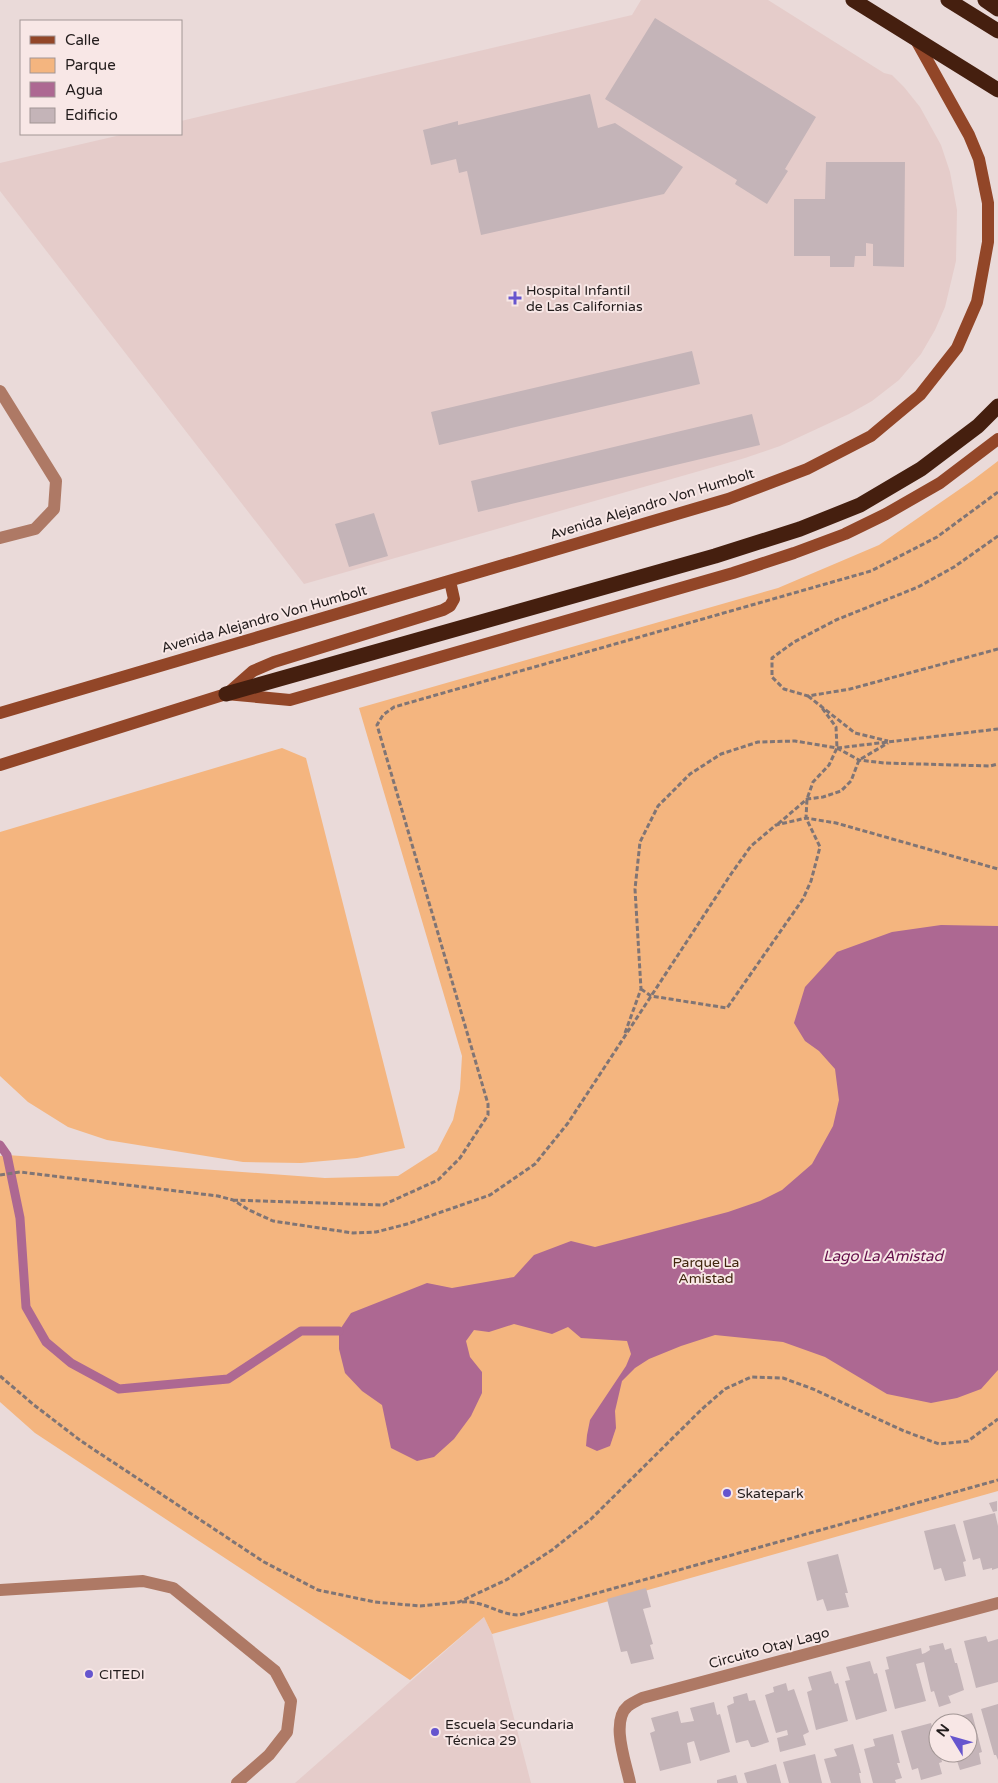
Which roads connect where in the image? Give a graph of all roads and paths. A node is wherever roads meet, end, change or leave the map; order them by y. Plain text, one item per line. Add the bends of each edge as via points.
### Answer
1 (853, 0) edge
2 (948, 0) edge
3 (985, 0) edge
4 (991, 0) edge
5 (998, 2) edge
6 (998, 9) edge
7 (998, 31) edge
8 (916, 40) junction
9 (998, 90) edge
10 (0, 391) edge
11 (998, 406) edge
12 (998, 439) edge
13 (998, 492) edge
14 (998, 536) edge
15 (0, 538) edge
16 (450, 580) junction
17 (998, 649) edge
18 (226, 694) junction
19 (808, 696) junction
20 (820, 705) junction
21 (0, 713) edge
22 (998, 729) edge
23 (891, 742) junction
24 (836, 748) junction
25 (859, 760) junction
26 (998, 764) edge
27 (0, 765) edge
28 (807, 798) junction
29 (806, 818) junction
30 (776, 825) junction
31 (998, 869) edge
32 (641, 989) junction
33 (651, 996) junction
34 (622, 1041) junction
35 (0, 1175) edge
36 (233, 1200) junction
37 (0, 1376) edge
38 (998, 1419) edge
39 (998, 1480) edge
40 (0, 1590) edge
41 (459, 1602) junction
42 (998, 1603) edge
43 (237, 1783) edge
44 (630, 1783) edge

1 - 8 highway
2 - 7 highway
3 - 6 highway
4 - 5 highway
8 - 9 highway
8 - 16 main road, Avenida Alejandro Von Humbolt via 965,127 979,159 988,204 988,242 977,302 957,348 920,395 871,436 807,469 728,500
10 - 15 street via 56,481 54,509 34,528
11 - 18 highway via 978,426 921,469 860,505 800,529
12 - 18 main road via 940,483 886,514 794,554 290,700
13 - 36 path via 937,537 871,571 394,706 382,715 377,725 488,1104 488,1116 460,1158 438,1180 383,1205
14 - 19 path via 918,587 836,620 794,642 772,658 772,677 784,689
16 - 18 main road via 454,599 443,610 274,662 254,671
16 - 21 main road, Avenida Alejandro Von Humbolt
17 - 19 path via 850,689
18 - 27 main road
19 - 20 path
20 - 23 path via 855,733
20 - 24 path via 836,726
22 - 23 path
23 - 24 path
23 - 25 path
24 - 25 path
24 - 28 path via 829,765 813,782
24 - 32 path via 795,741 758,742 721,754 690,774 658,806 640,842 635,890
25 - 26 path via 894,764
25 - 28 path via 851,781 841,792
28 - 29 path
28 - 30 path
29 - 30 path
29 - 31 path via 836,823
29 - 33 path via 820,847 811,882 803,899 727,1008
30 - 33 path via 751,846
32 - 33 path
32 - 34 path
33 - 34 path
34 - 36 path via 568,1123 535,1164 490,1195 407,1224 376,1232 353,1233 273,1221
35 - 36 path via 20,1172
37 - 41 path via 34,1406 98,1452 264,1562 318,1590 375,1602 420,1606
38 - 41 path via 968,1441 939,1444 783,1378 751,1377 725,1389 591,1519 552,1550 506,1580
39 - 41 path via 519,1615 502,1613 479,1603
40 - 43 street via 143,1581 174,1588 275,1671 292,1701 288,1732 269,1755
42 - 44 street, Circuito Otay Lago via 642,1698 627,1706 618,1729

